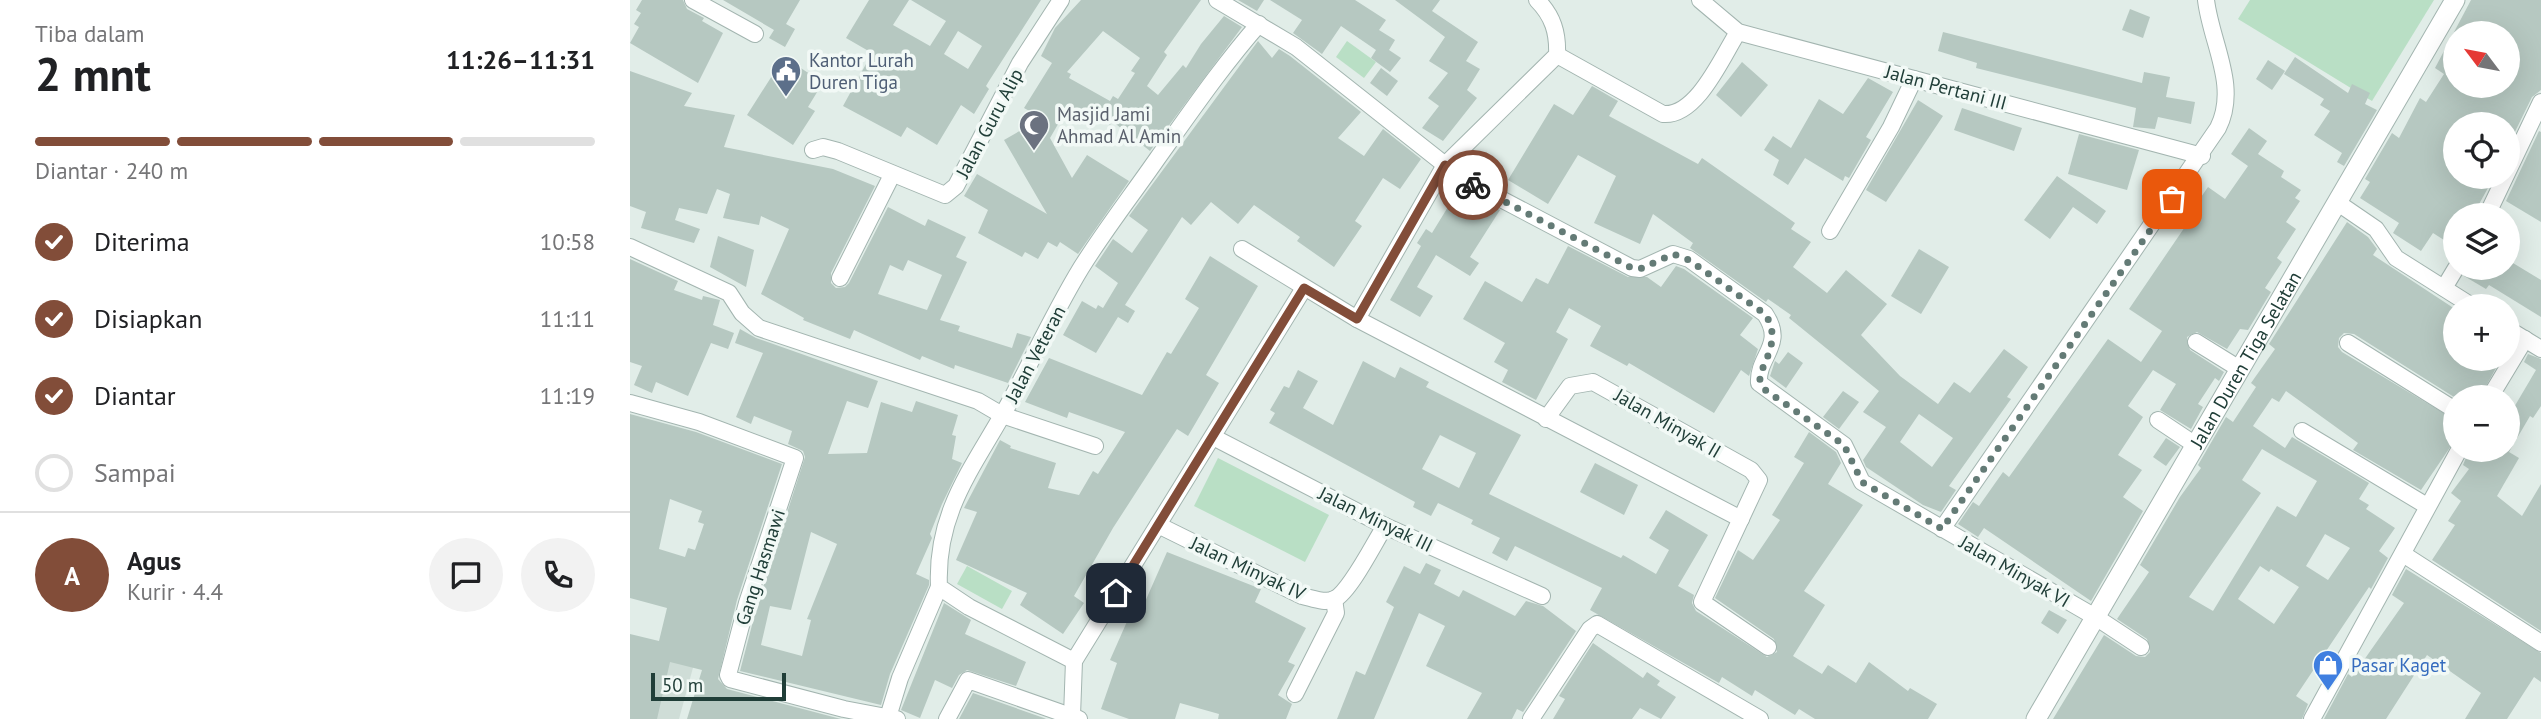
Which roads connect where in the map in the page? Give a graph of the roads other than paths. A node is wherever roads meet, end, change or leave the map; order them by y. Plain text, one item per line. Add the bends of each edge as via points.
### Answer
1 (693, 0) edge
2 (1060, 0) edge
3 (1217, 0) edge
4 (1537, 0) edge
5 (1700, 0) edge
6 (2206, 0) edge
7 (2455, 0) edge
8 (1259, 24) junction
9 (1738, 32) junction
10 (755, 34) dead end
11 (1557, 55) junction
12 (1914, 79) junction
13 (2541, 102) edge
14 (813, 150) dead end
15 (2202, 156) junction
16 (1445, 165) junction
17 (892, 174) junction
18 (2338, 203) junction
19 (2493, 203) edge
20 (1830, 231) dead end
21 (630, 247) edge
22 (1242, 249) dead end
23 (840, 278) dead end
24 (2449, 280) edge
25 (1304, 288) junction
26 (2444, 288) junction
27 (2453, 294) edge
28 (1357, 319) junction
29 (2520, 336) edge
30 (2525, 339) junction
31 (2196, 342) dead end
32 (2348, 343) dead end
33 (2541, 349) edge
34 (2238, 368) junction
35 (2497, 385) edge
36 (2443, 402) edge
37 (630, 403) edge
38 (1002, 415) junction
39 (1546, 419) junction
40 (2158, 420) dead end
41 (2302, 431) dead end
42 (1213, 437) junction
43 (2194, 444) junction
44 (1095, 446) dead end
45 (2452, 462) edge
46 (2427, 506) junction
47 (1741, 519) junction
48 (1158, 526) junction
49 (1385, 526) junction
50 (1942, 529) junction
51 (2403, 554) junction
52 (939, 587) junction
53 (1542, 596) dead end
54 (1334, 600) junction
55 (2097, 618) junction
56 (2541, 643) edge
57 (1768, 647) dead end
58 (2141, 647) dead end
59 (1074, 661) junction
60 (1295, 694) dead end
61 (1054, 716) edge
62 (893, 718) edge
63 (1076, 718) edge
64 (947, 719) edge
65 (1531, 719) edge
66 (1760, 719) edge
67 (2036, 719) edge
68 (2312, 719) edge

1 - 10 street
2 - 17 street, Jalan Guru Alip via 1020,63 956,186 945,195
3 - 8 street
4 - 11 street via 1553,21
5 - 9 street, Jalan Pertani III
6 - 15 street via 2227,102
7 - 18 street, Jalan Duren Tiga Selatan
8 - 16 street via 1296,47
8 - 38 street, Jalan Veteran via 1202,96 1082,266
9 - 11 street via 1696,98 1674,115 1663,114
9 - 12 street, Jalan Pertani III
11 - 16 street
12 - 15 street, Jalan Pertani III
12 - 20 street
13 - 19 street
14 - 17 street, Jalan Guru Alip via 838,150
15 - 50 street
16 - 28 street
16 - 50 street, Jalan Minyak VI via 1508,205 1632,268 1640,269 1673,254 1689,260 1765,314 1774,336 1759,377 1764,389 1844,445 1862,482
17 - 23 street
18 - 26 street via 2376,229 2396,258
18 - 34 street, Jalan Duren Tiga Selatan
21 - 38 street, Jalan Veteran via 729,293 759,328 978,401
22 - 25 street
24 - 26 street
25 - 28 street
25 - 42 street
26 - 27 street
28 - 39 street
29 - 30 street
30 - 33 street
30 - 35 street
31 - 34 street
32 - 36 street
34 - 43 street, Jalan Duren Tiga Selatan
37 - 62 street, Gang Hasmawi via 699,422 795,458 747,603 730,679
38 - 44 street
38 - 52 street via 970,465 953,503 940,546
39 - 47 street
39 - 47 street, Jalan Minyak II via 1570,386 1584,381 1606,387 1751,470 1759,480
40 - 43 street
41 - 46 street
42 - 48 street
42 - 49 street, Jalan Minyak III
43 - 55 street, Jalan Duren Tiga Selatan
45 - 46 street
46 - 51 street
47 - 57 street, Jalan Minyak II via 1702,601
48 - 54 street, Jalan Minyak IV via 1302,596
48 - 59 street
49 - 53 street, Jalan Minyak III
49 - 54 street, Jalan Minyak IV
50 - 55 street, Jalan Minyak VI
51 - 56 street
51 - 68 street
52 - 59 street
52 - 62 street via 900,678
54 - 60 street via 1336,613
55 - 58 street, Jalan Minyak VI
55 - 67 street, Jalan Duren Tiga Selatan
59 - 63 street
61 - 63 street
61 - 64 street via 968,680
65 - 66 street via 1597,624

